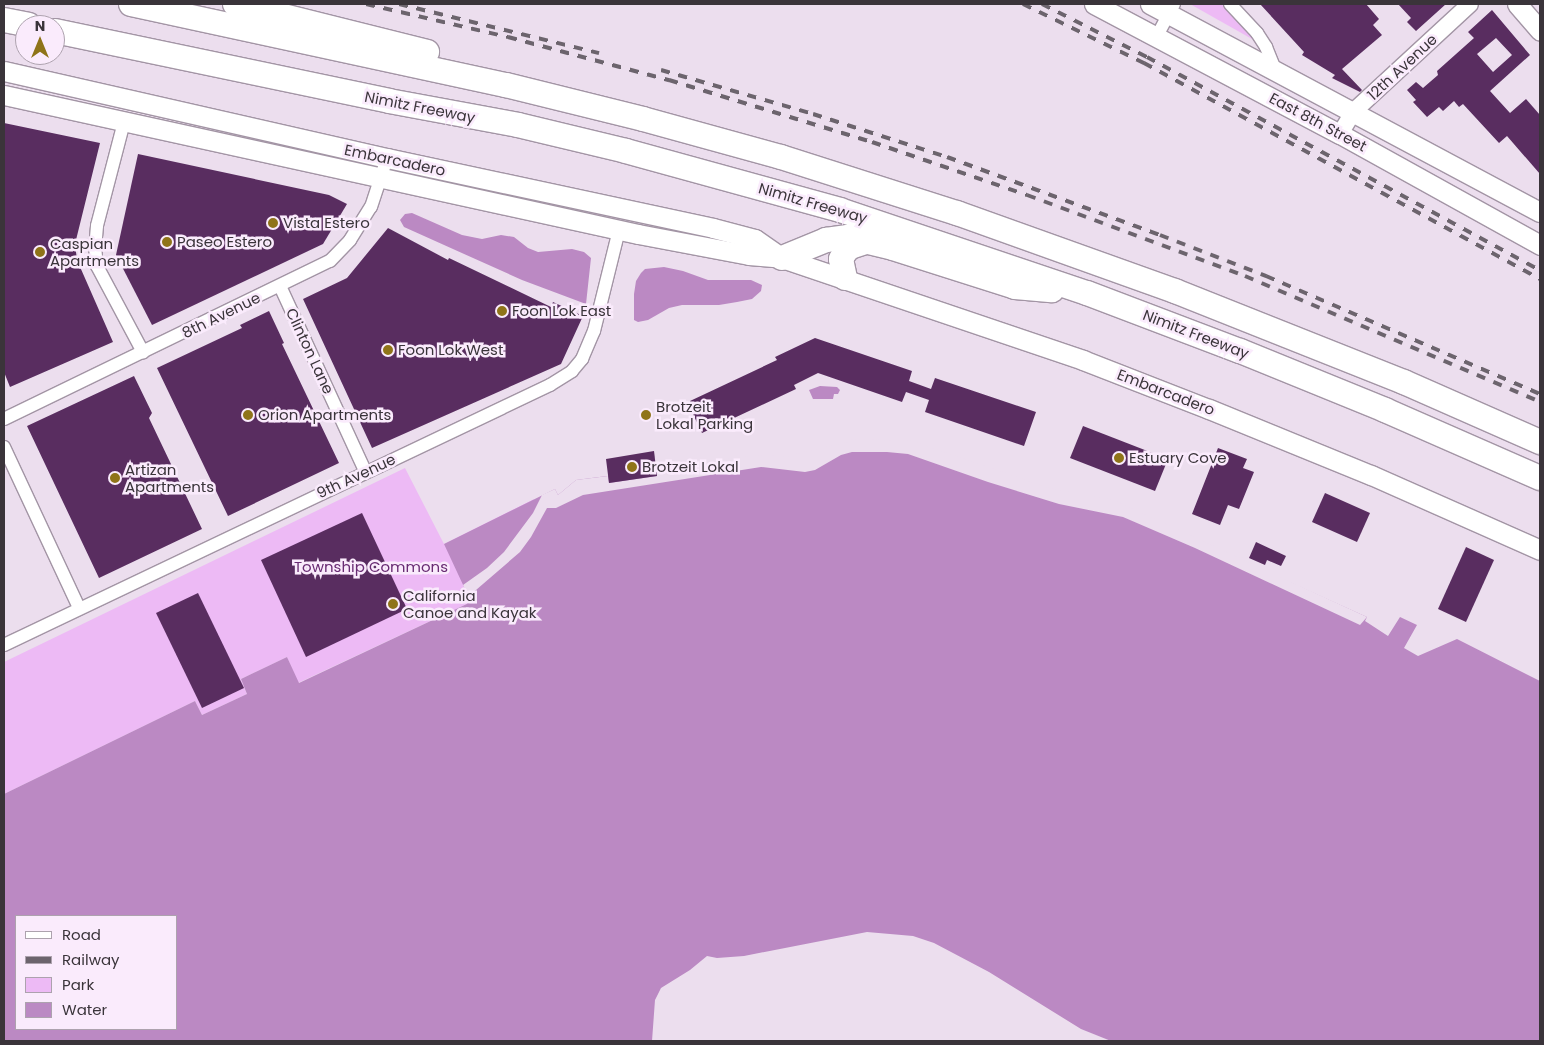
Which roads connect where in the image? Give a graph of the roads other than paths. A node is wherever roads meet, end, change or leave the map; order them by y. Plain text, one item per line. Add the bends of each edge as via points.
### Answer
1 (131, 4) edge
2 (235, 4) edge
3 (1094, 4) edge
4 (1150, 4) edge
5 (1230, 4) edge
6 (1470, 4) edge
7 (1517, 4) edge
8 (1172, 8) edge
9 (1540, 30) edge
10 (65, 33) edge
11 (1157, 36) junction
12 (1275, 69) junction
13 (4, 71) edge
14 (4, 95) edge
15 (1353, 112) junction
16 (643, 119) junction
17 (124, 122) junction
18 (1340, 134) junction
19 (387, 158) junction
20 (382, 178) junction
21 (1540, 212) edge
22 (619, 230) junction
23 (869, 241) junction
24 (1540, 245) edge
25 (782, 258) junction
26 (844, 278) junction
27 (280, 286) junction
28 (1087, 293) junction
29 (143, 352) junction
30 (4, 419) edge
31 (1540, 442) edge
32 (4, 447) edge
33 (365, 471) junction
34 (1540, 478) edge
35 (1540, 550) edge
36 (79, 608) junction
37 (4, 645) edge

1 - 16 highway via 469,76
2 - 16 highway via 512,74
3 - 11 main road, East 8th Street
4 - 8 main road, East 8th Street
5 - 12 street via 1257,33
6 - 15 street, 12th Avenue
7 - 9 main road
8 - 11 street
8 - 12 main road, East 8th Street
10 - 28 highway, Nimitz Freeway via 518,125 636,154 840,210
11 - 18 main road, East 8th Street
12 - 15 main road, East 8th Street
13 - 19 main road, Embarcadero
14 - 17 main road, Embarcadero
15 - 18 street, 12th Avenue
15 - 21 main road, East 8th Street
16 - 31 highway via 781,156 1067,251 1289,335
17 - 20 main road, Embarcadero
17 - 29 street via 97,226 95,247 97,266
18 - 24 main road, East 8th Street
19 - 20 street, 8th Avenue
19 - 25 main road, Embarcadero via 713,228 755,239
20 - 22 main road, Embarcadero
20 - 27 street, 8th Avenue via 371,207 350,240 330,261
22 - 25 main road, Embarcadero via 748,255
22 - 33 street, 9th Avenue via 594,331 582,359 572,371 550,385
23 - 25 highway via 848,238 826,240
23 - 26 highway via 850,246 845,252 841,259
23 - 28 highway via 1015,287
25 - 26 main road, Embarcadero
26 - 35 main road, Embarcadero via 1083,360 1218,412
27 - 29 street, 8th Avenue
27 - 33 street, Clinton Lane
28 - 34 highway, Nimitz Freeway via 1386,410
29 - 30 street, 8th Avenue
32 - 36 street
33 - 36 street, 9th Avenue
36 - 37 street, 9th Avenue

